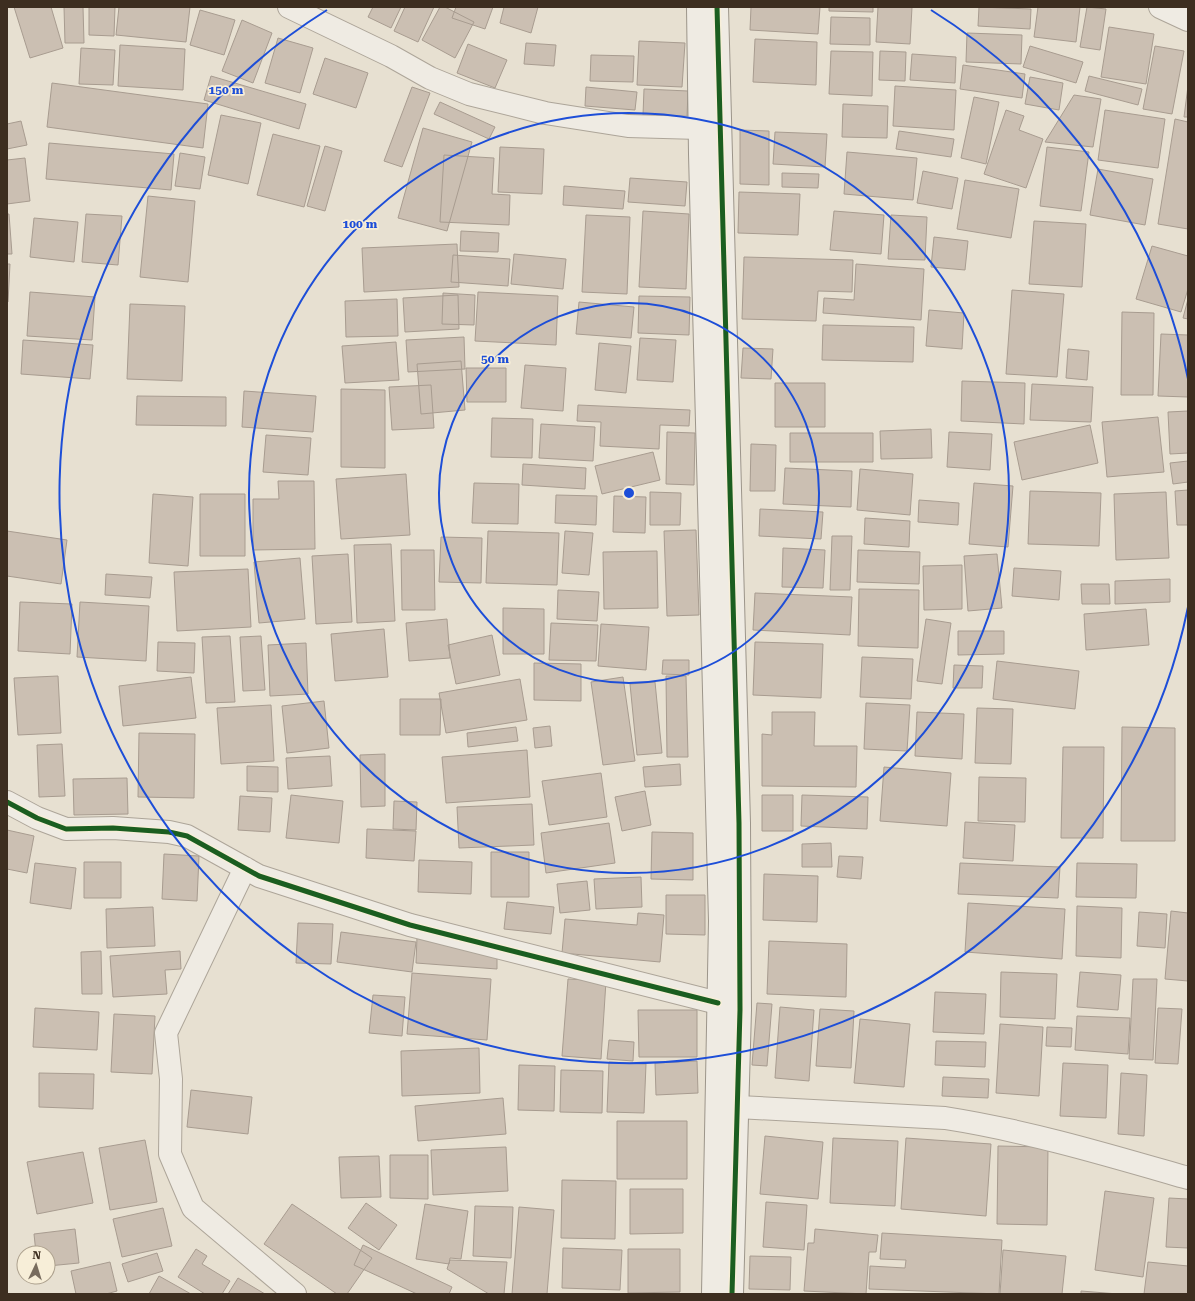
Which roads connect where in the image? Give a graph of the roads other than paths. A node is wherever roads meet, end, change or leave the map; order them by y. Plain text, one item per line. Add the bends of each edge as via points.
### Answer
1 (289, 7) edge
2 (698, 7) edge
3 (717, 7) edge
4 (1160, 7) edge
5 (1188, 20) edge
6 (699, 128) junction
7 (7, 802) edge
8 (245, 868) junction
9 (718, 1003) junction
10 (716, 1106) junction
11 (737, 1107) junction
12 (1188, 1178) edge
13 (295, 1294) edge
14 (712, 1294) edge
15 (732, 1294) edge

1 - 6 street via 391,56 430,78 468,94 546,112 628,126
2 - 6 street
3 - 11 street via 739,822 740,1010
4 - 5 street
6 - 9 street via 720,921
7 - 8 street via 37,818 66,829 112,828 170,832 187,836
8 - 9 street via 259,876 410,925
8 - 13 street via 166,1033 171,1079 170,1154 193,1208
9 - 10 street
10 - 11 street
10 - 14 street
11 - 12 street via 945,1118 979,1123 1073,1145
11 - 15 street

